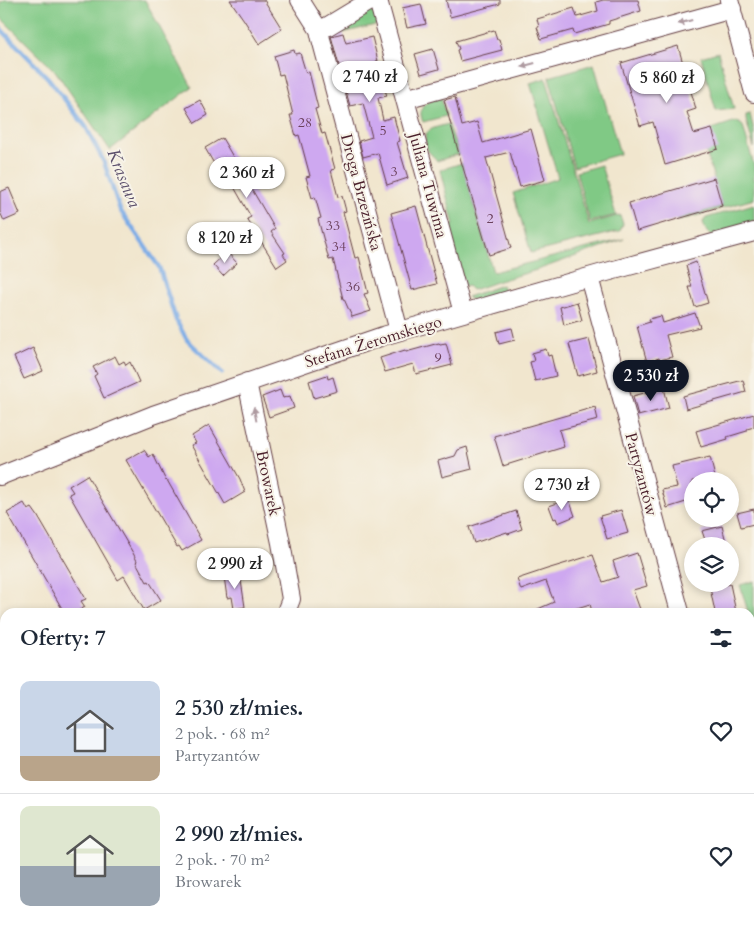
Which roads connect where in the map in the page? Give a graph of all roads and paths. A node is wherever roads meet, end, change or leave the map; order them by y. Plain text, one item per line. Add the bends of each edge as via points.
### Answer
1 (300, 0) edge
2 (371, 0) edge
3 (378, 0) edge
4 (730, 5) edge
5 (318, 30) junction
6 (754, 93) edge
7 (405, 99) junction
8 (754, 232) edge
9 (589, 277) junction
10 (463, 313) junction
11 (399, 332) junction
12 (247, 382) junction
13 (0, 476) edge
14 (288, 608) edge
15 (679, 608) edge

1 - 5 street, Droga Brzezińska
2 - 5 street
3 - 7 street, Juliana Tuwima
4 - 6 street
4 -> 7 street
5 - 11 street, Droga Brzezińska
7 - 10 street, Juliana Tuwima
8 - 9 street, Stefana Żeromskiego
9 - 10 street, Stefana Żeromskiego
9 - 15 street, Partyzantów
10 - 11 street, Stefana Żeromskiego
11 - 12 street, Stefana Żeromskiego
12 - 13 street, Stefana Żeromskiego via 152,415
14 -> 12 street, Browarek via 291,599 280,536

